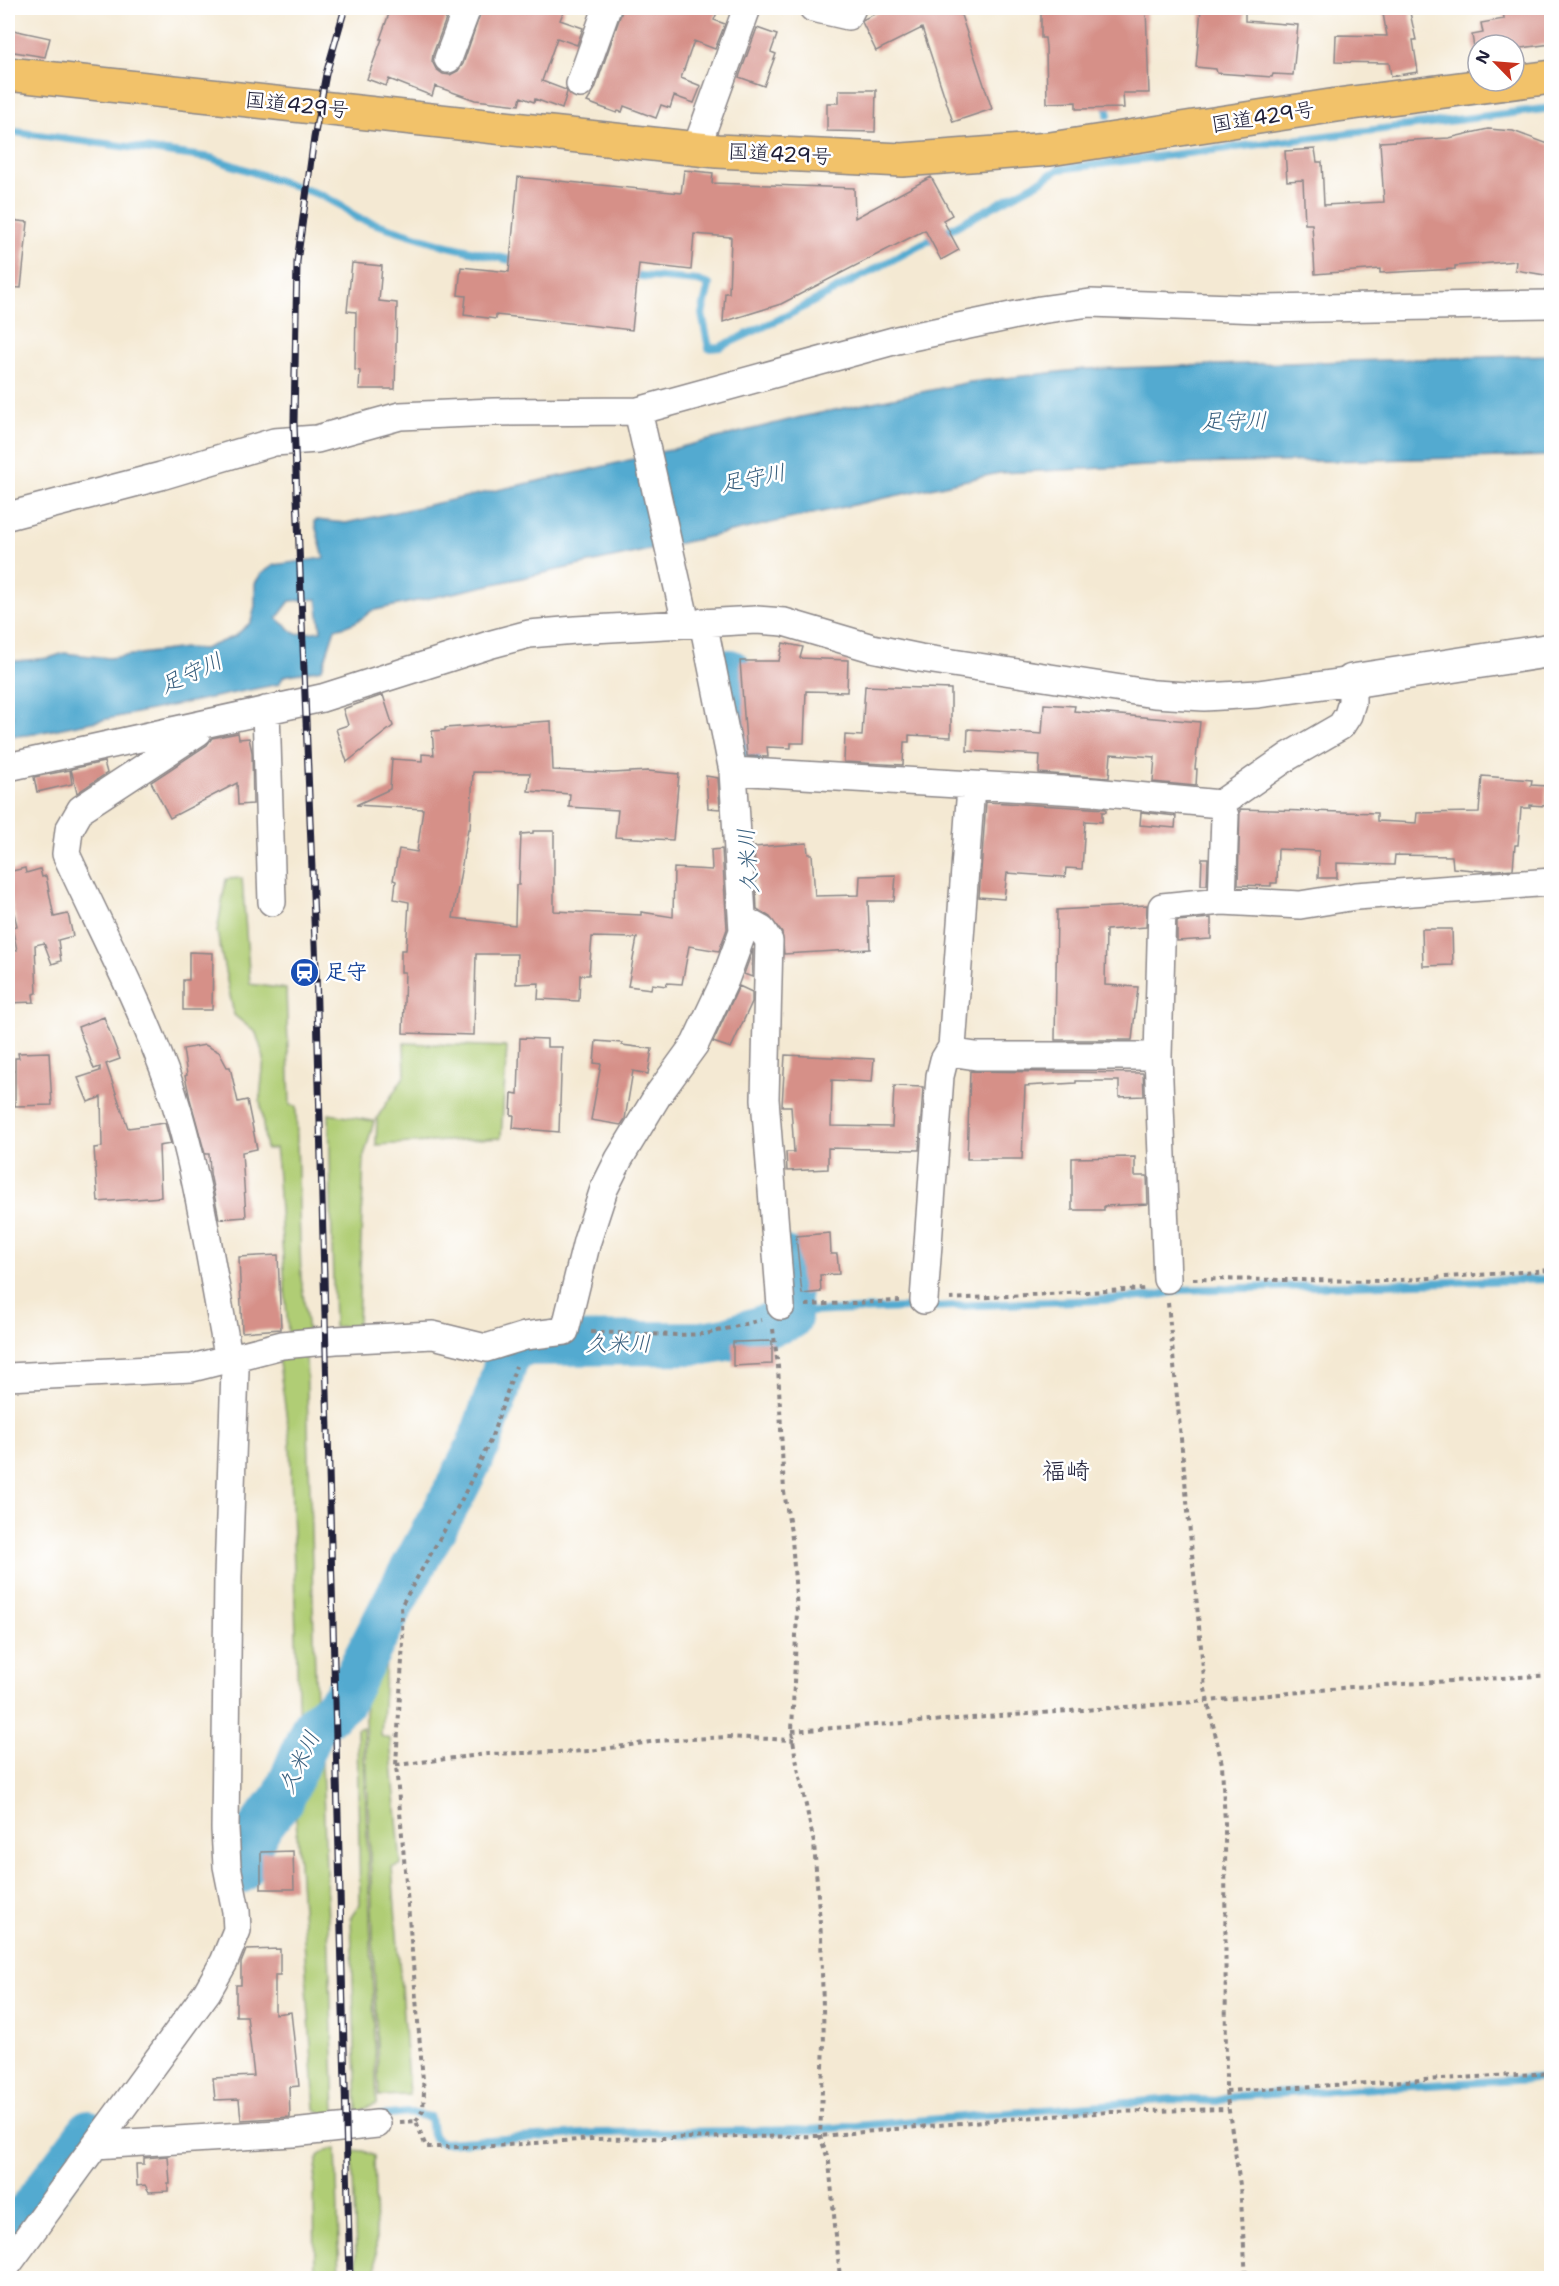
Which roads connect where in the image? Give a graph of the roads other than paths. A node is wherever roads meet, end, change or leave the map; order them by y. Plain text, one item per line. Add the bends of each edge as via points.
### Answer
1 (467, 8) edge
2 (607, 8) edge
3 (747, 8) edge
4 (813, 8) edge
5 (852, 8) edge
6 (448, 59) dead end
7 (8, 74) edge
8 (1551, 77) edge
9 (580, 84) dead end
10 (696, 149) junction
11 (1551, 304) edge
12 (639, 416) junction
13 (8, 516) edge
14 (690, 615) junction
15 (1551, 650) edge
16 (1352, 681) junction
17 (266, 710) junction
18 (211, 723) junction
19 (8, 767) edge
20 (733, 771) junction
21 (971, 787) junction
22 (1220, 804) junction
23 (1551, 882) edge
24 (1222, 901) junction
25 (272, 902) dead end
26 (744, 920) junction
27 (949, 1052) junction
28 (1158, 1056) junction
29 (1168, 1287) road end
30 (924, 1300) road end
31 (783, 1314) road end
32 (232, 1358) junction
33 (8, 1377) edge
34 (377, 2124) road end
35 (95, 2145) junction
36 (8, 2264) edge

1 - 6 street
2 - 9 street
3 - 10 street
4 - 5 street via 848,16
7 - 10 highway, 国道429号
8 - 10 highway, 国道429号 via 1050,149 902,160
11 - 12 street via 1261,309 1090,303 907,338
12 - 13 street via 494,412 400,416 317,439 274,442
12 - 14 street
14 - 16 street via 784,622 920,658 1154,694 1258,694
14 - 17 street via 529,634 322,698
14 - 20 street
15 - 16 street
16 - 22 street via 1352,702 1341,726
17 - 18 street
17 - 25 street
18 - 19 street
18 - 32 street via 81,808 69,830 66,854 137,1005 169,1086 184,1134
20 - 21 street
20 - 26 street
21 - 22 street via 1094,792
21 - 27 street via 954,1030
22 - 24 street via 1225,816
23 - 24 street via 1356,896 1300,905
24 - 28 street via 1162,907
26 - 31 street via 762,930 769,941 765,1099
26 - 32 street via 728,970 695,1044 658,1095 604,1189 586,1242 565,1331 525,1336 486,1348 432,1335 292,1344
27 - 28 street via 976,1056
27 - 30 street via 940,1076
28 - 29 street
32 - 33 street via 192,1368
32 - 35 street via 235,1370 225,1829 237,1930 207,1992
34 - 35 street
35 - 36 street

